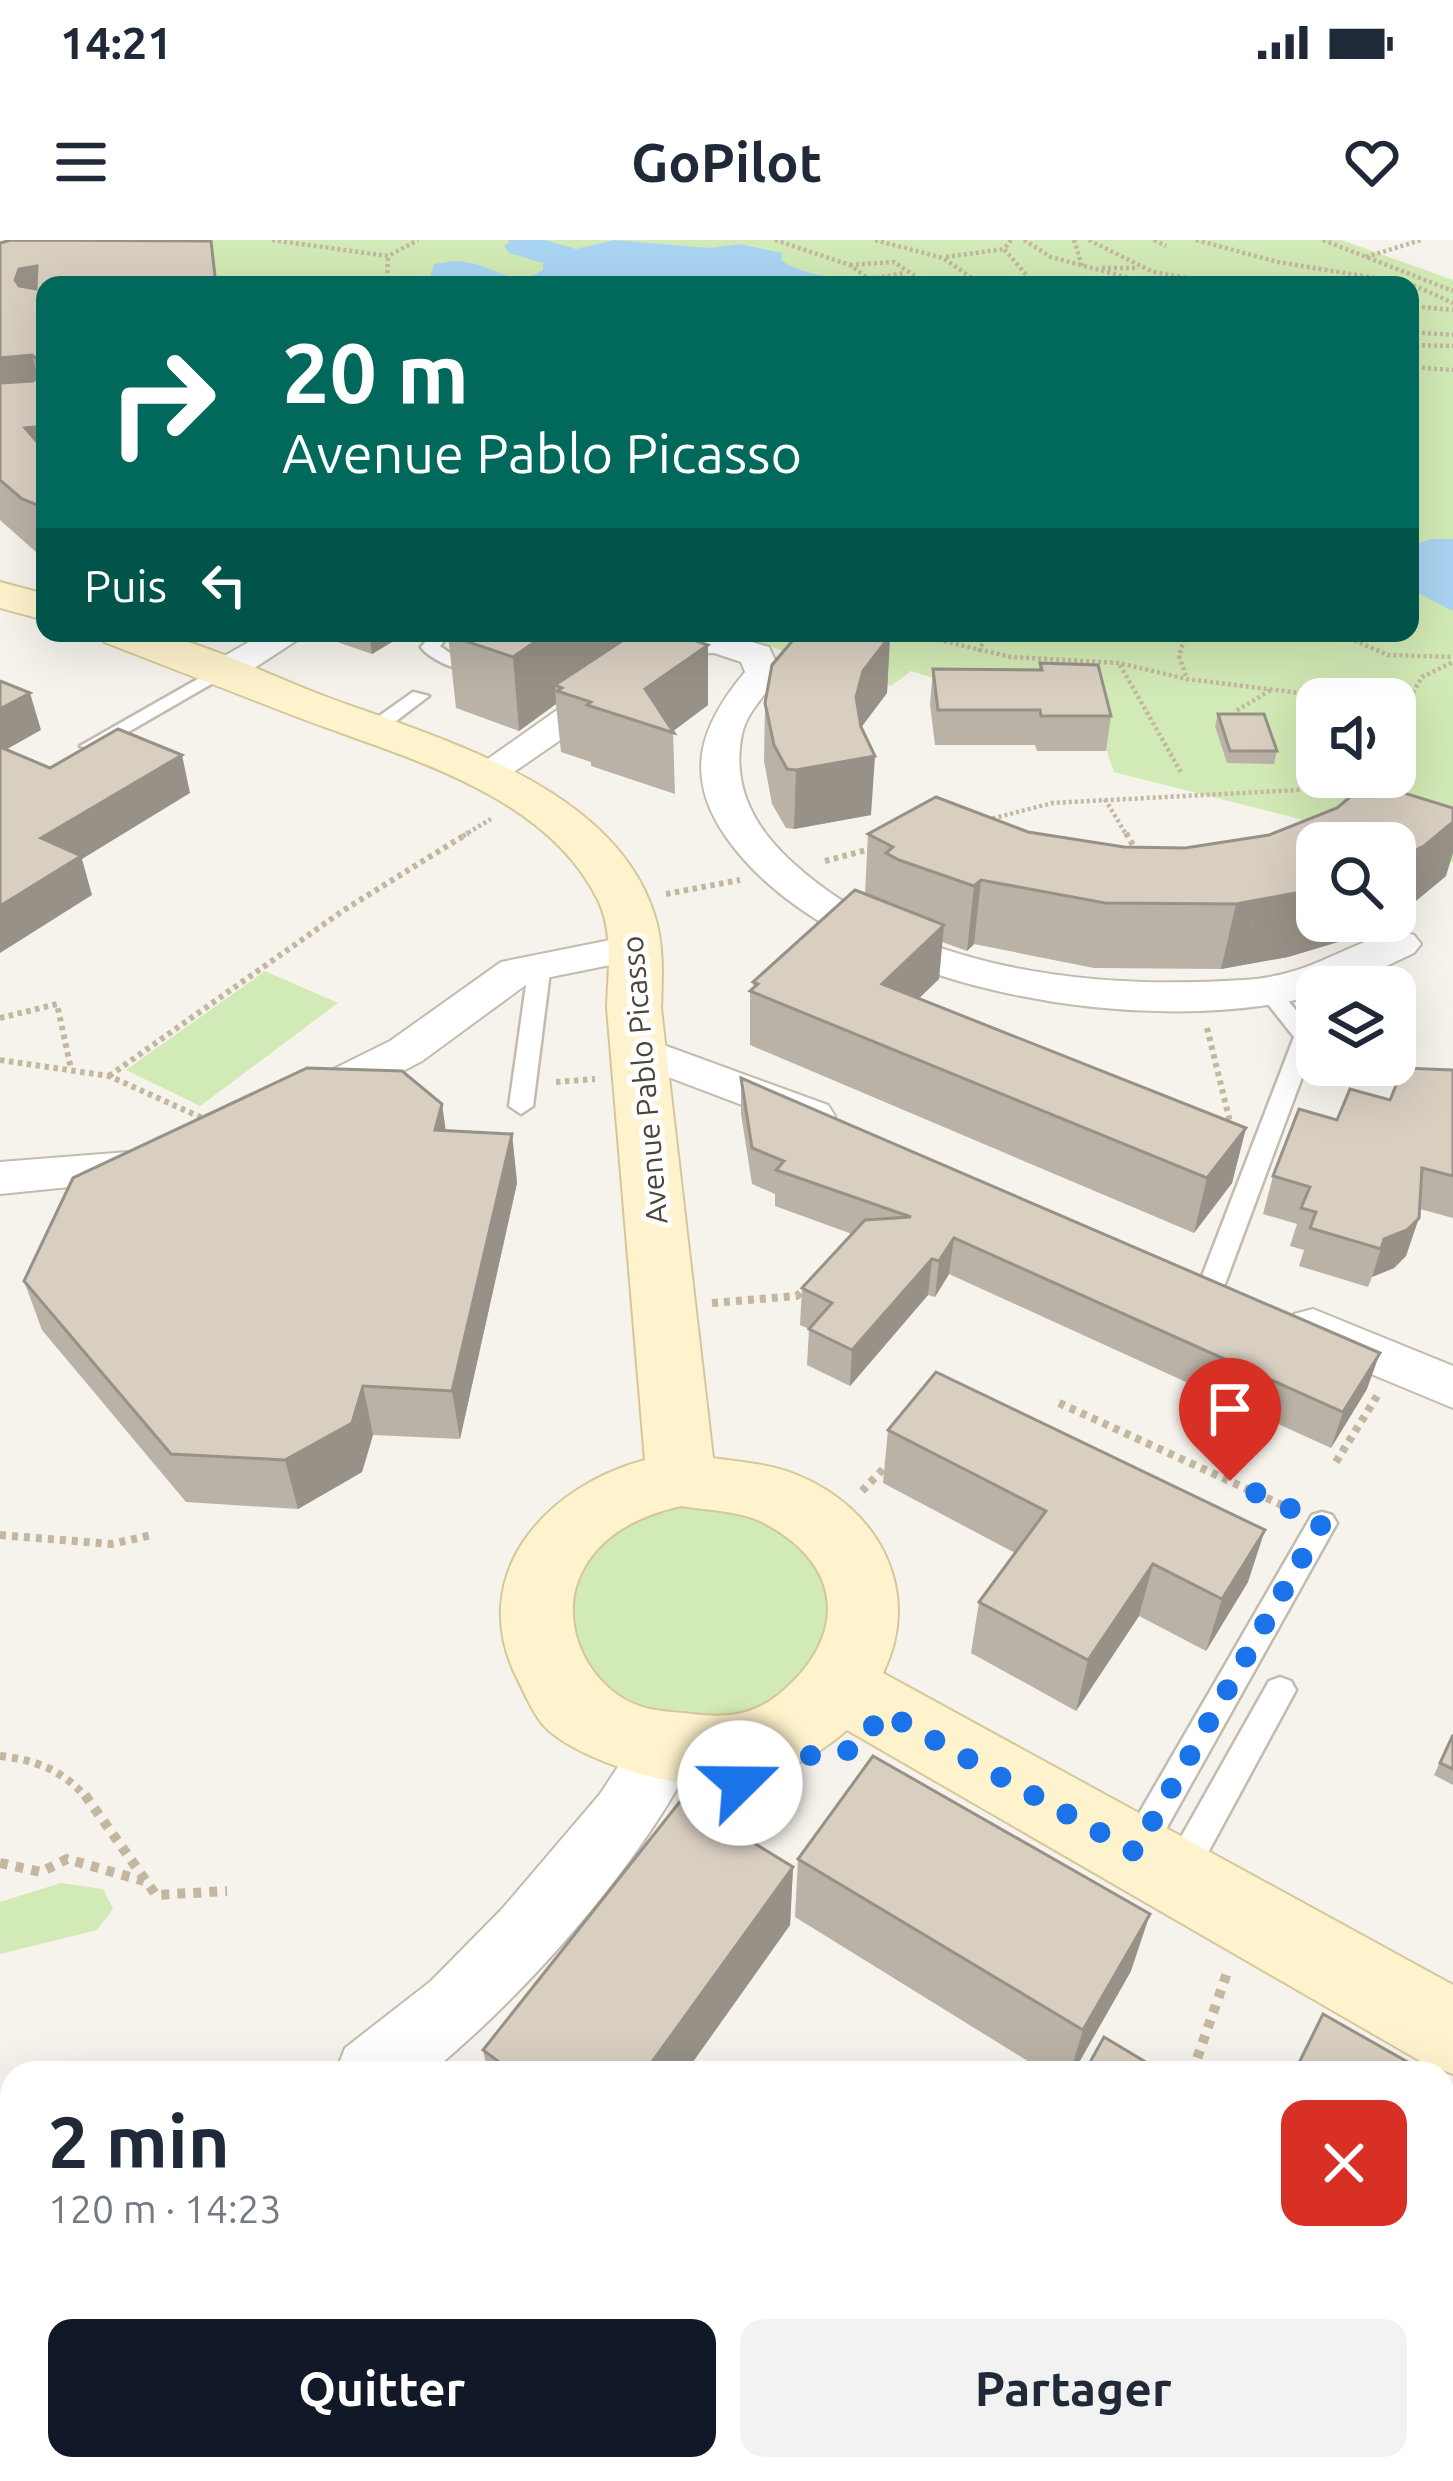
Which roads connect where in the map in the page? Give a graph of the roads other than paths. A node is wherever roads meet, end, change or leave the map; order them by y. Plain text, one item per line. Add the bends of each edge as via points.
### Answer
1 (142, 642) edge
2 (275, 642) edge
3 (434, 642) edge
4 (531, 642) edge
5 (682, 642) edge
6 (713, 642) edge
7 (223, 672) junction
8 (420, 696) dead end
9 (372, 730) junction
10 (67, 759) edge
11 (492, 794) junction
12 (1399, 944) dead end
13 (635, 948) junction
14 (540, 964) junction
15 (1267, 989) junction
16 (639, 1050) junction
17 (521, 1106) dead end
18 (858, 1136) edge
19 (0, 1178) edge
20 (1228, 1291) joint
21 (1453, 1388) edge
22 (681, 1479) junction
23 (1322, 1523) road end
24 (842, 1688) junction
25 (1280, 1690) dead end
26 (666, 1749) junction
27 (1156, 1864) junction
28 (1453, 2032) edge
29 (388, 2061) edge

1 - 7 street, Avenue Pablo Picasso
2 - 7 street
3 - 4 lane via 439,657 460,670 507,661
5 - 11 street
6 - 15 street via 756,655 763,673 723,734 720,795 758,854 835,917 917,954 1032,983 1160,995
7 - 9 street, Avenue Pablo Picasso
7 - 10 lane
8 - 9 lane
9 - 11 street, Avenue Pablo Picasso
11 - 13 street, Avenue Pablo Picasso via 542,809 591,852 625,902
12 - 15 street via 1299,986
13 - 14 street
13 - 16 street, Avenue Pablo Picasso
14 - 17 lane
14 - 19 street via 500,980 406,1051 140,1171
15 - 20 lane via 1306,1036
16 - 18 street
16 - 22 street, Avenue Pablo Picasso
20 - 21 street
22 - 24 street via 765,1490 822,1520 847,1549 868,1618
22 - 26 street via 628,1492 582,1519 550,1557 534,1603 539,1652 565,1696 609,1730
23 - 27 lane
24 - 26 street via 817,1713 747,1746
24 - 27 street
25 - 27 lane
26 - 29 street via 616,1825 501,1964 435,2029
27 - 28 street

